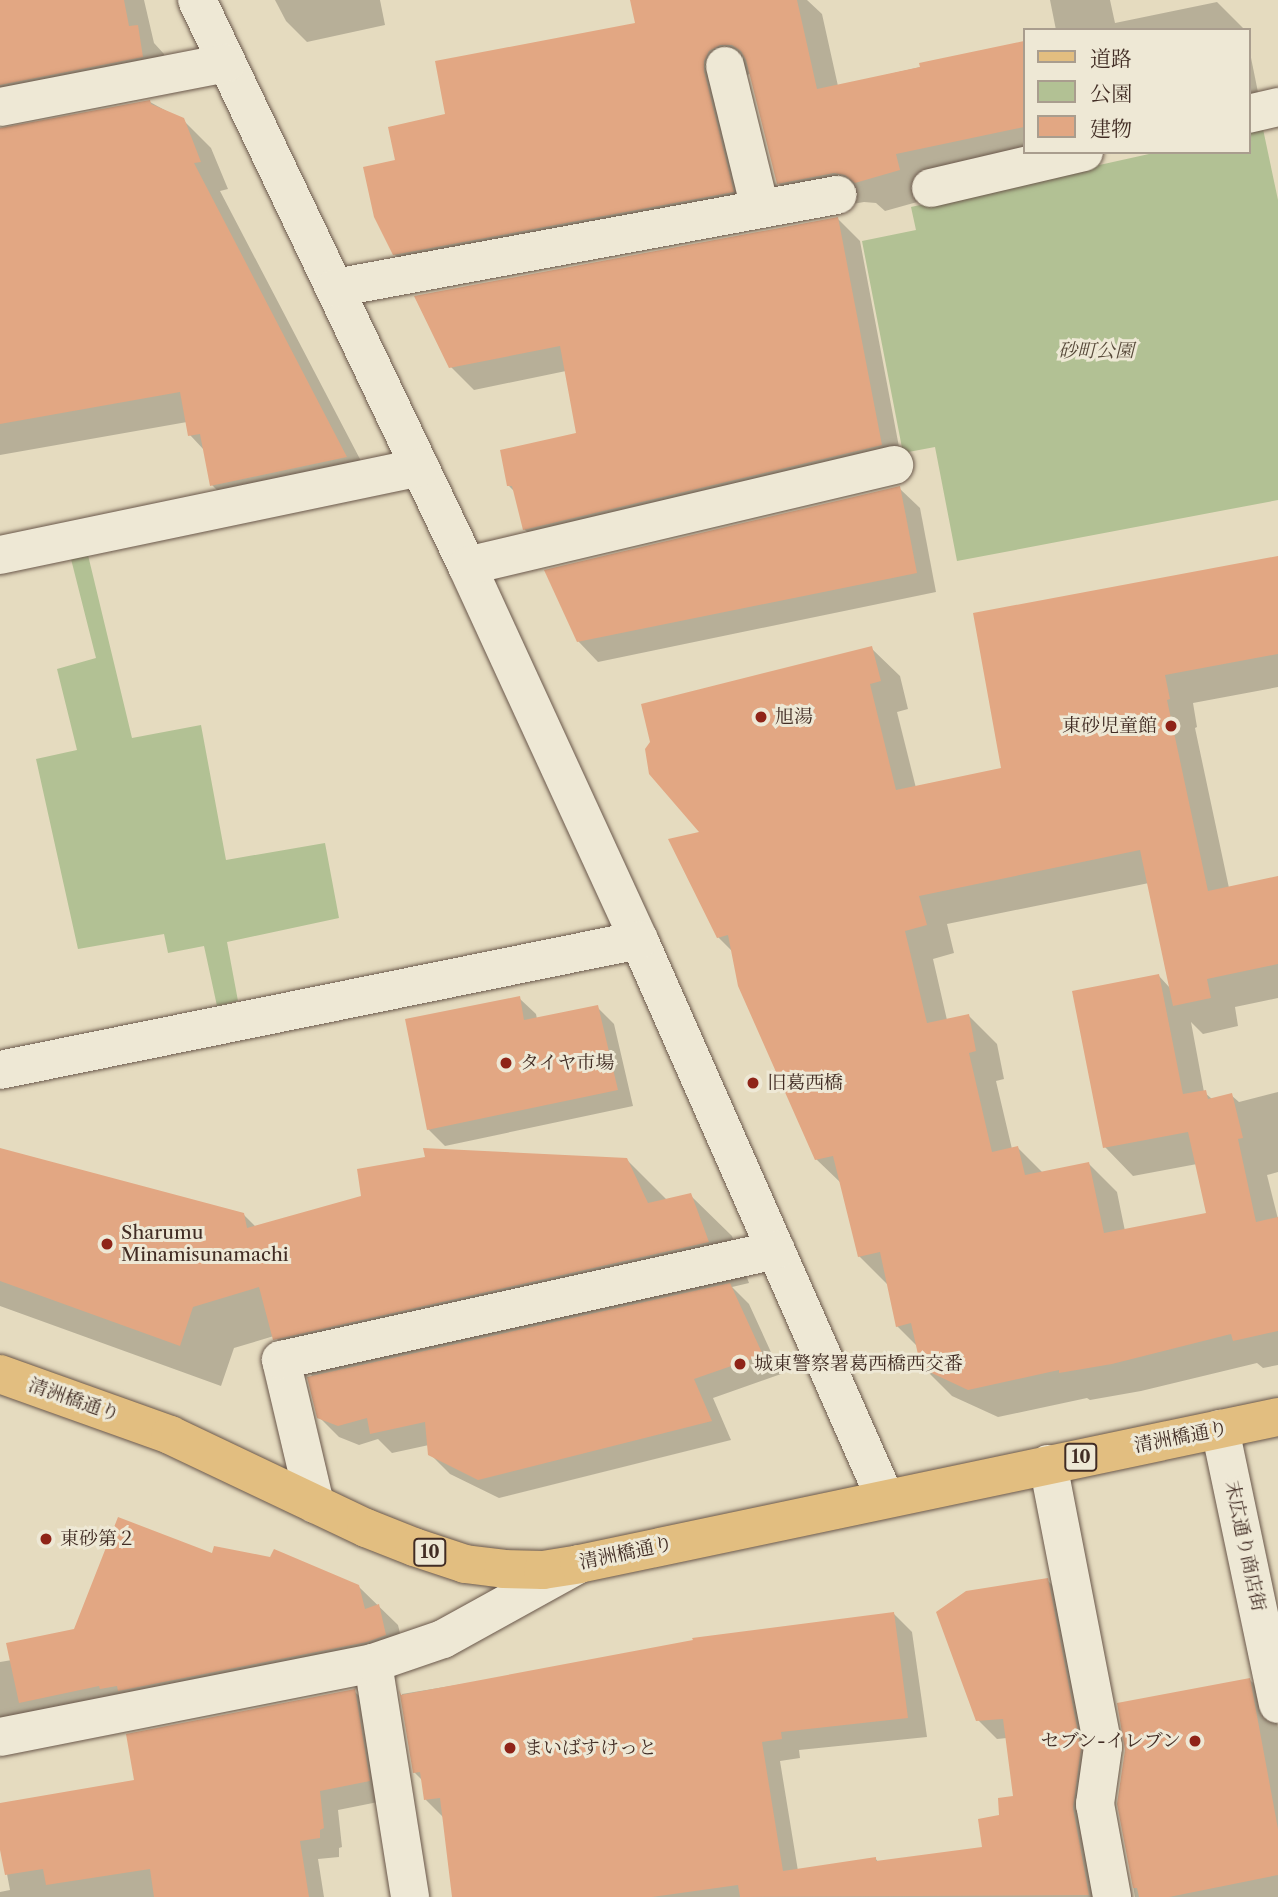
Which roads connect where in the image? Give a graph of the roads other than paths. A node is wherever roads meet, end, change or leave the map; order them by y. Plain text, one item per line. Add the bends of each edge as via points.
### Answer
1 (197, 0) edge
2 (226, 63) junction
3 (725, 66) dead end
4 (0, 107) edge
5 (1278, 107) edge
6 (1250, 114) edge
7 (1076, 154) edge
8 (931, 188) dead end
9 (837, 195) dead end
10 (760, 208) junction
11 (335, 288) junction
12 (894, 465) dead end
13 (420, 467) junction
14 (0, 555) edge
15 (467, 566) junction
16 (639, 940) junction
17 (0, 1070) edge
18 (776, 1250) junction
19 (0, 1374) edge
20 (1278, 1417) edge
21 (1220, 1429) junction
22 (1048, 1464) junction
23 (885, 1498) junction
24 (315, 1504) junction
25 (579, 1564) junction
26 (373, 1663) junction
27 (1278, 1704) edge
28 (0, 1737) edge
29 (410, 1897) edge
30 (1112, 1897) edge

1 - 2 street
2 - 4 street
2 - 11 street
3 - 10 street
5 - 6 street
7 - 8 street
9 - 10 street
10 - 11 street
11 - 13 street
12 - 15 street
13 - 14 street
13 - 15 street
15 - 16 street
16 - 17 street
16 - 18 street
18 - 23 street
18 - 24 street via 281,1360
19 - 24 main road, 清洲橋通り / 10 via 170,1435
20 - 21 main road, 清洲橋通り / 10
21 - 22 main road, 清洲橋通り / 10
21 - 27 street, 末広通り商店街
22 - 23 main road, 清洲橋通り / 10
22 - 30 street via 1103,1747 1095,1804
23 - 25 main road, 清洲橋通り / 10
24 - 25 main road, 清洲橋通り / 10 via 465,1564 542,1570
25 - 26 street via 443,1639
26 - 28 street
26 - 29 street

